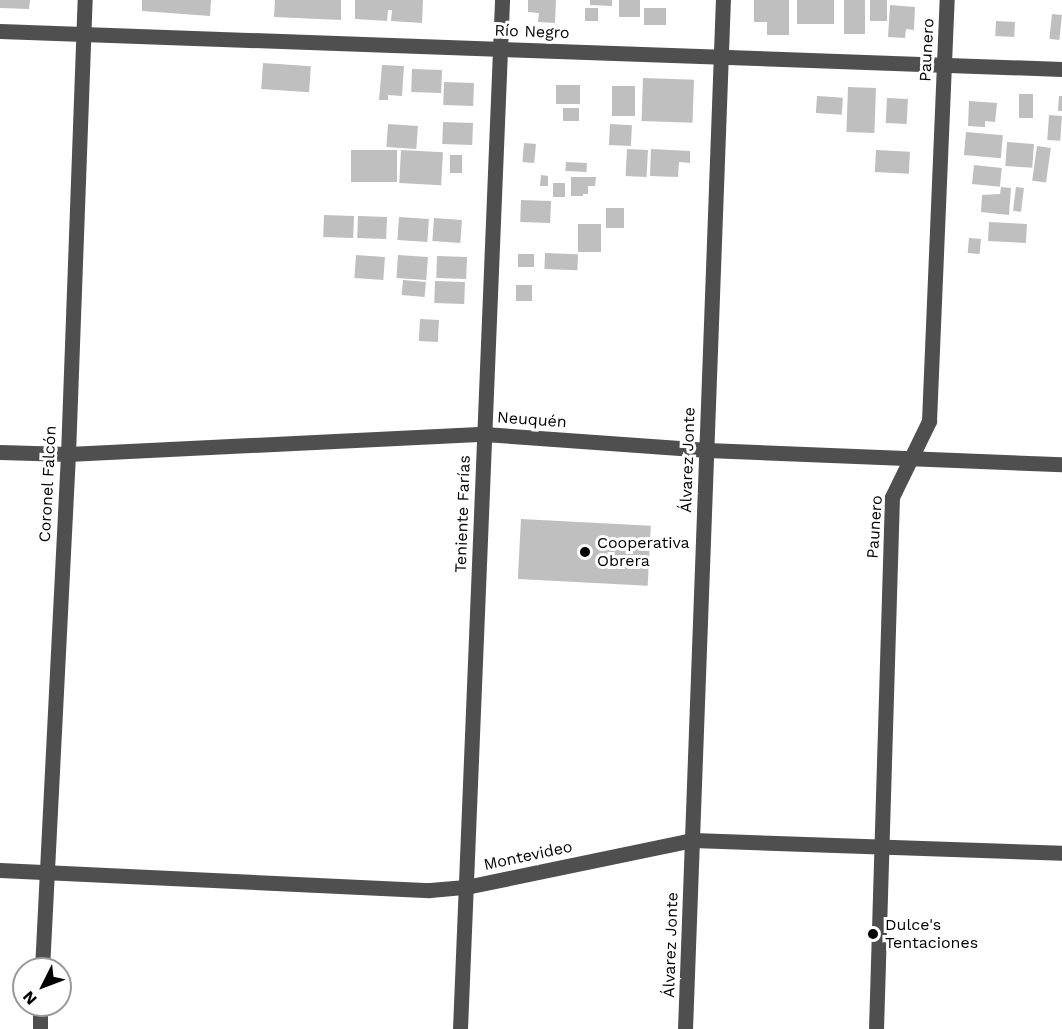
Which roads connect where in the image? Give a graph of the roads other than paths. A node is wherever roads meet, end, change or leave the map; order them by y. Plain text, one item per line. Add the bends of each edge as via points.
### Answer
1 (85, 0) edge
2 (502, 0) edge
3 (723, 0) edge
4 (947, 0) edge
5 (0, 31) edge
6 (84, 34) junction
7 (500, 49) junction
8 (720, 57) junction
9 (944, 65) junction
10 (1062, 69) edge
11 (484, 434) junction
12 (707, 450) junction
13 (0, 452) edge
14 (68, 454) junction
15 (909, 457) junction
16 (1062, 464) edge
17 (693, 840) junction
18 (882, 846) junction
19 (1062, 853) edge
20 (0, 870) edge
21 (45, 871) junction
22 (466, 887) junction
23 (42, 957) edge
24 (460, 1029) edge
25 (685, 1029) edge
26 (876, 1029) edge

1 - 6 street, Coronel Falcón
2 - 7 street, Teniente Farías
3 - 8 street, Álvarez Jonte
4 - 9 street, Paunero
5 - 6 street, Río Negro
6 - 7 street, Río Negro
6 - 14 street, Coronel Falcón
7 - 8 street, Río Negro
7 - 11 street, Teniente Farías
8 - 9 street, Río Negro
8 - 12 street, Álvarez Jonte
9 - 10 street, Río Negro
9 - 15 street, Paunero via 929,421
11 - 12 street, Neuquén
11 - 14 street, Neuquén
11 - 22 street, Teniente Farías
12 - 15 street, Neuquén
12 - 17 street, Álvarez Jonte
13 - 14 street, Neuquén
14 - 21 street, Coronel Falcón
15 - 16 street, Neuquén
15 - 18 street, Paunero via 892,497
17 - 18 street, Montevideo
17 - 22 street, Montevideo
17 - 25 street, Álvarez Jonte
18 - 19 street, Montevideo
18 - 26 street, Paunero
20 - 21 street, Montevideo
21 - 22 street, Montevideo via 430,890
21 - 23 street, Coronel Falcón
22 - 24 street, Teniente Farías

